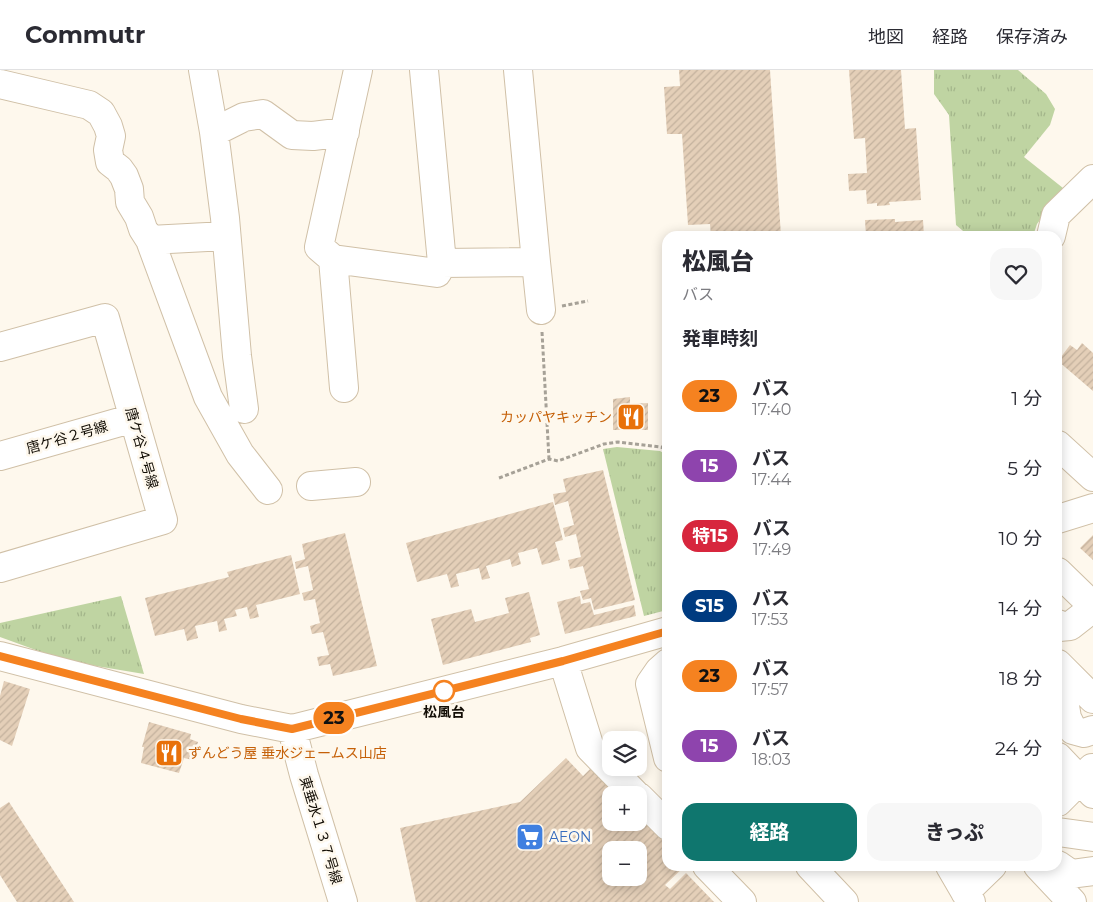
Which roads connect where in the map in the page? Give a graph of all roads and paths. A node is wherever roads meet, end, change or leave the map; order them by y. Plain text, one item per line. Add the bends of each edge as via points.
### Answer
1 (203, 70) edge
2 (358, 70) edge
3 (424, 70) edge
4 (518, 70) edge
5 (0, 84) edge
6 (214, 132) junction
7 (345, 132) junction
8 (1093, 179) edge
9 (1052, 231) edge
10 (226, 236) junction
11 (150, 240) junction
12 (333, 259) junction
13 (536, 262) junction
14 (442, 263) junction
15 (541, 310) joint
16 (0, 347) edge
17 (344, 388) dead end
18 (244, 409) dead end
19 (134, 418) junction
20 (662, 447) edge
21 (1062, 449) edge
22 (0, 456) edge
23 (549, 459) junction
24 (1093, 477) edge
25 (499, 478) dead end
26 (356, 482) dead end
27 (311, 486) dead end
28 (268, 490) dead end
29 (1093, 508) edge
30 (1062, 518) edge
31 (0, 568) edge
32 (1062, 576) edge
33 (1093, 607) edge
34 (1062, 626) edge
35 (662, 633) edge
36 (0, 656) edge
37 (563, 661) junction
38 (662, 668) edge
39 (1062, 668) edge
40 (650, 684) junction
41 (1093, 699) edge
42 (662, 703) edge
43 (1062, 704) edge
44 (292, 729) junction
45 (1093, 730) edge
46 (662, 733) edge
47 (1062, 760) edge
48 (1089, 781) edge
49 (628, 786) edge
50 (1062, 799) edge
51 (647, 805) edge
52 (662, 820) edge
53 (1062, 833) edge
54 (1093, 837) edge
55 (1062, 867) edge
56 (712, 871) edge
57 (815, 871) edge
58 (953, 871) edge
59 (988, 871) edge
60 (1043, 871) edge
61 (1093, 871) edge
62 (968, 897) edge
63 (343, 902) edge
64 (742, 902) edge
65 (844, 902) edge
66 (1072, 902) edge

1 - 6 street
2 - 7 street
3 - 14 street
4 - 13 street
5 - 11 street via 89,105 101,113 111,136 110,162 124,176 130,202
6 - 7 street via 244,117 263,114 292,135
6 - 10 street
7 - 12 street via 319,247
8 - 9 street via 1056,216
10 - 11 street
10 - 18 street
11 - 28 street via 208,397 240,454
12 - 14 street via 438,273
12 - 17 street
13 - 14 street
13 - 15 street
15 - 23 path
16 - 19 street, 唐ケ谷４号線 via 105,318
19 - 22 street, 唐ケ谷２号線
19 - 31 street, 唐ケ谷４号線 via 163,520
20 - 23 path via 618,442 558,461
21 - 24 street
23 - 25 path
26 - 27 street
29 - 30 street
32 - 33 street
33 - 34 street via 1070,626
35 - 37 street
36 - 44 street via 241,719
37 - 44 street
37 - 49 street via 590,748
38 - 40 street
39 - 41 street
40 - 42 street
40 - 46 street
43 - 45 street via 1073,730 1084,733
44 - 63 street, 東垂水１３７号線
47 - 48 street
48 - 50 street
51 - 52 street
53 - 54 street
55 - 61 street via 1071,874
56 - 64 street
57 - 65 street
58 - 62 street
59 - 62 street
60 - 66 street

